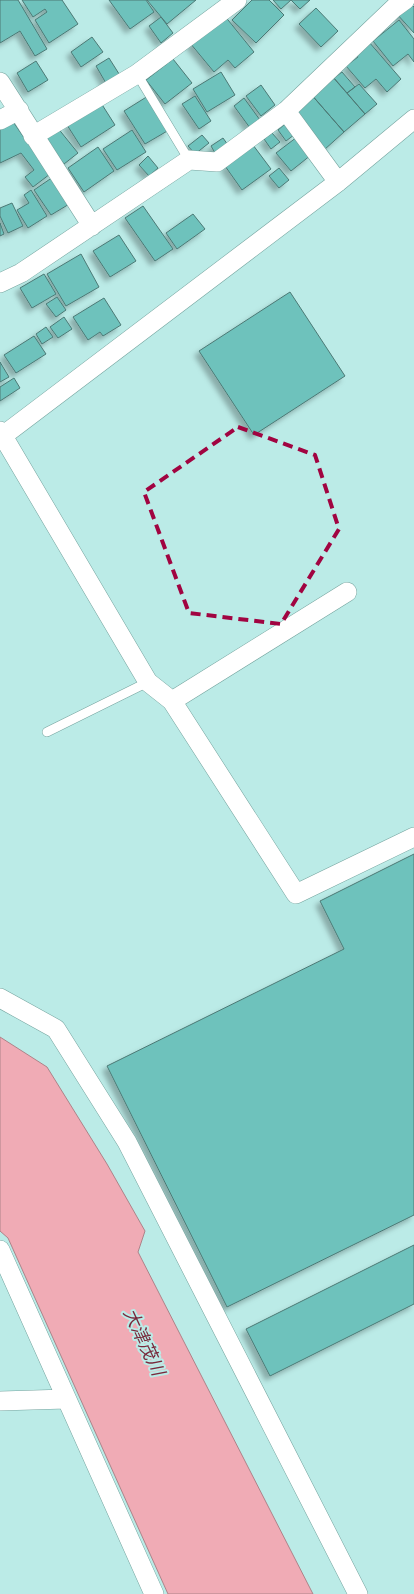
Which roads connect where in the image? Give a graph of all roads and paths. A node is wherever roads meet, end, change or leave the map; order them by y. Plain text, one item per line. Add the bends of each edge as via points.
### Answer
1 (237, 0) edge
2 (405, 0) edge
3 (137, 74) junction
4 (0, 82) edge
5 (19, 110) junction
6 (286, 111) junction
7 (414, 119) edge
8 (0, 120) edge
9 (34, 136) junction
10 (189, 160) junction
11 (338, 182) junction
12 (92, 226) junction
13 (0, 283) edge
14 (1, 435) edge
15 (347, 592) dead end
16 (148, 682) junction
17 (172, 701) junction
18 (47, 732) dead end
19 (414, 837) edge
20 (0, 998) edge
21 (0, 1250) edge
22 (66, 1399) junction
23 (0, 1401) edge
24 (154, 1594) edge
25 (358, 1594) edge

1 - 3 street
2 - 6 street
3 - 9 street
3 - 10 lane
4 - 5 street
5 - 8 street
5 - 9 street
6 - 10 street via 217,162
6 - 11 street
7 - 11 street
9 - 12 street
10 - 12 street
11 - 14 street
12 - 13 street via 21,273
14 - 16 street
15 - 17 street
16 - 17 street
16 - 18 lane
17 - 19 street via 296,894
20 - 25 street via 56,1028 128,1142
21 - 22 street
22 - 23 street
22 - 24 street

